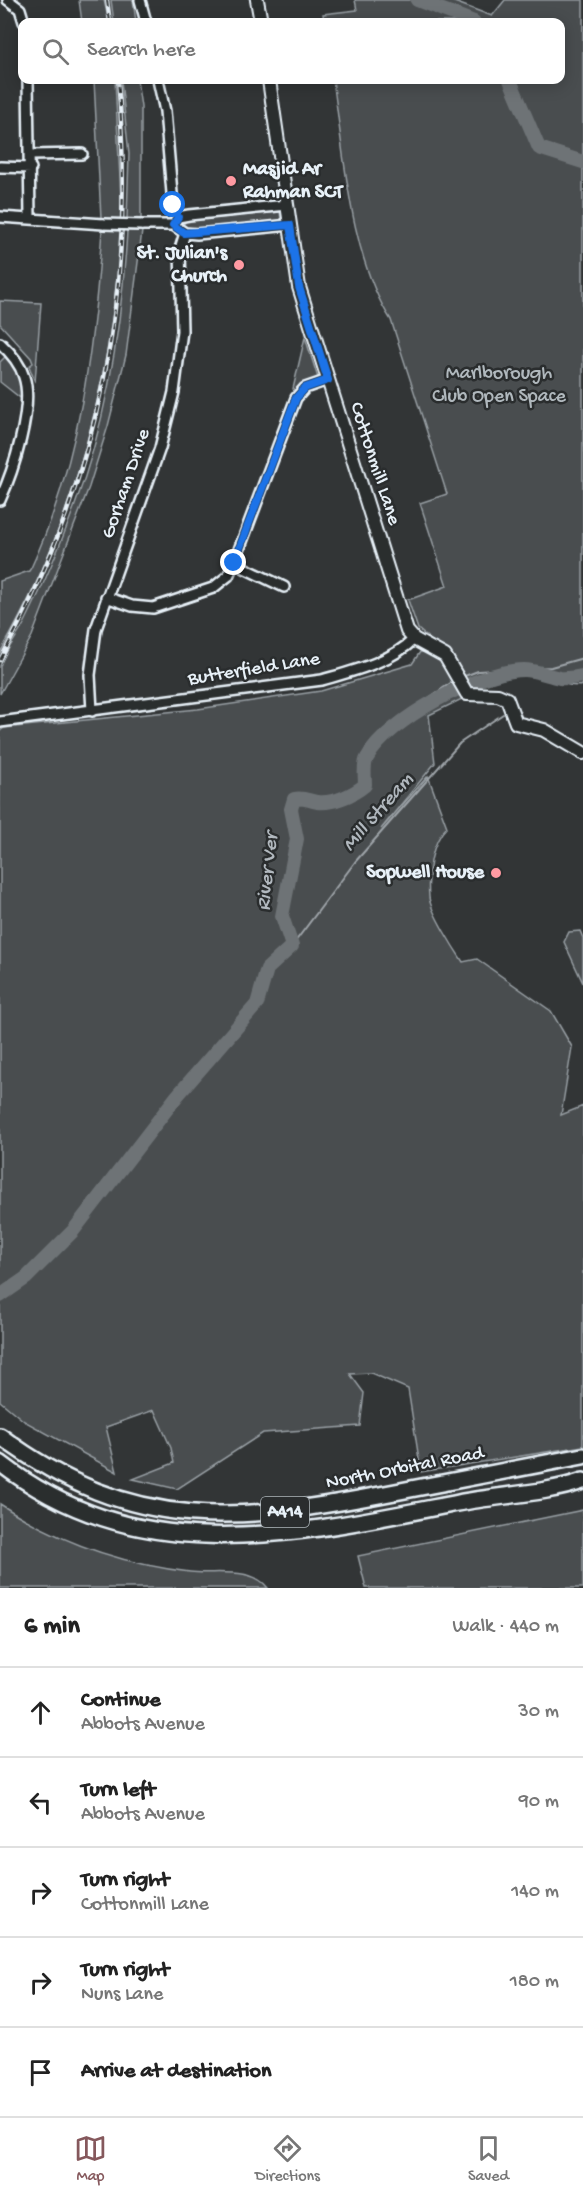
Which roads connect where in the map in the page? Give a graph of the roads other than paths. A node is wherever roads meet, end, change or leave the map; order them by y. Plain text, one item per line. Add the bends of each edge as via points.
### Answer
1 (8, 0) edge
2 (140, 0) edge
3 (257, 0) edge
4 (23, 18) edge
5 (145, 18) edge
6 (260, 18) edge
7 (28, 84) edge
8 (159, 84) edge
9 (270, 84) edge
10 (82, 154) dead end
11 (31, 155) junction
12 (0, 167) edge
13 (31, 168) junction
14 (287, 205) junction
15 (0, 217) edge
16 (30, 218) junction
17 (175, 221) junction
18 (290, 225) junction
19 (184, 233) junction
20 (0, 343) edge
21 (328, 380) junction
22 (0, 500) edge
23 (234, 563) junction
24 (284, 587) dead end
25 (106, 597) junction
26 (414, 639) junction
27 (92, 711) junction
28 (0, 722) edge
29 (583, 753) edge
30 (0, 1436) edge
31 (583, 1456) edge
32 (0, 1463) edge
33 (581, 1483) edge

1 - 4 street via 20,9
2 - 5 street
3 - 6 street
7 - 11 street
8 - 17 street
9 - 14 street, Cottonmill Lane
10 - 11 street
11 - 13 street
12 - 13 street
13 - 16 street
14 - 17 street
14 - 18 street, Cottonmill Lane
15 - 16 street
16 - 17 street, bridge via 141,225
17 - 19 street
18 - 19 street
18 - 21 street, Cottonmill Lane via 299,287
19 - 25 street, Gorham Drive via 182,331 174,392 160,448
20 - 22 street via 19,365 27,390 21,429
21 - 23 street via 305,388 296,398
21 - 26 street, Cottonmill Lane via 407,631
23 - 24 street
23 - 25 street via 228,576 213,588 153,608
25 - 27 street, Gorham Drive via 92,652
26 - 27 street, Butterfield Lane via 406,647 362,668 322,680
26 - 29 street via 444,656 470,695 498,695 507,699 516,723 544,730
27 - 28 street, Butterfield Lane
30 - 31 highway, North Orbital Road / A414 via 40,1464 88,1488 158,1509 215,1515 256,1515 317,1507
32 - 33 highway, A414 via 49,1494 93,1514 158,1532 207,1536 287,1533

